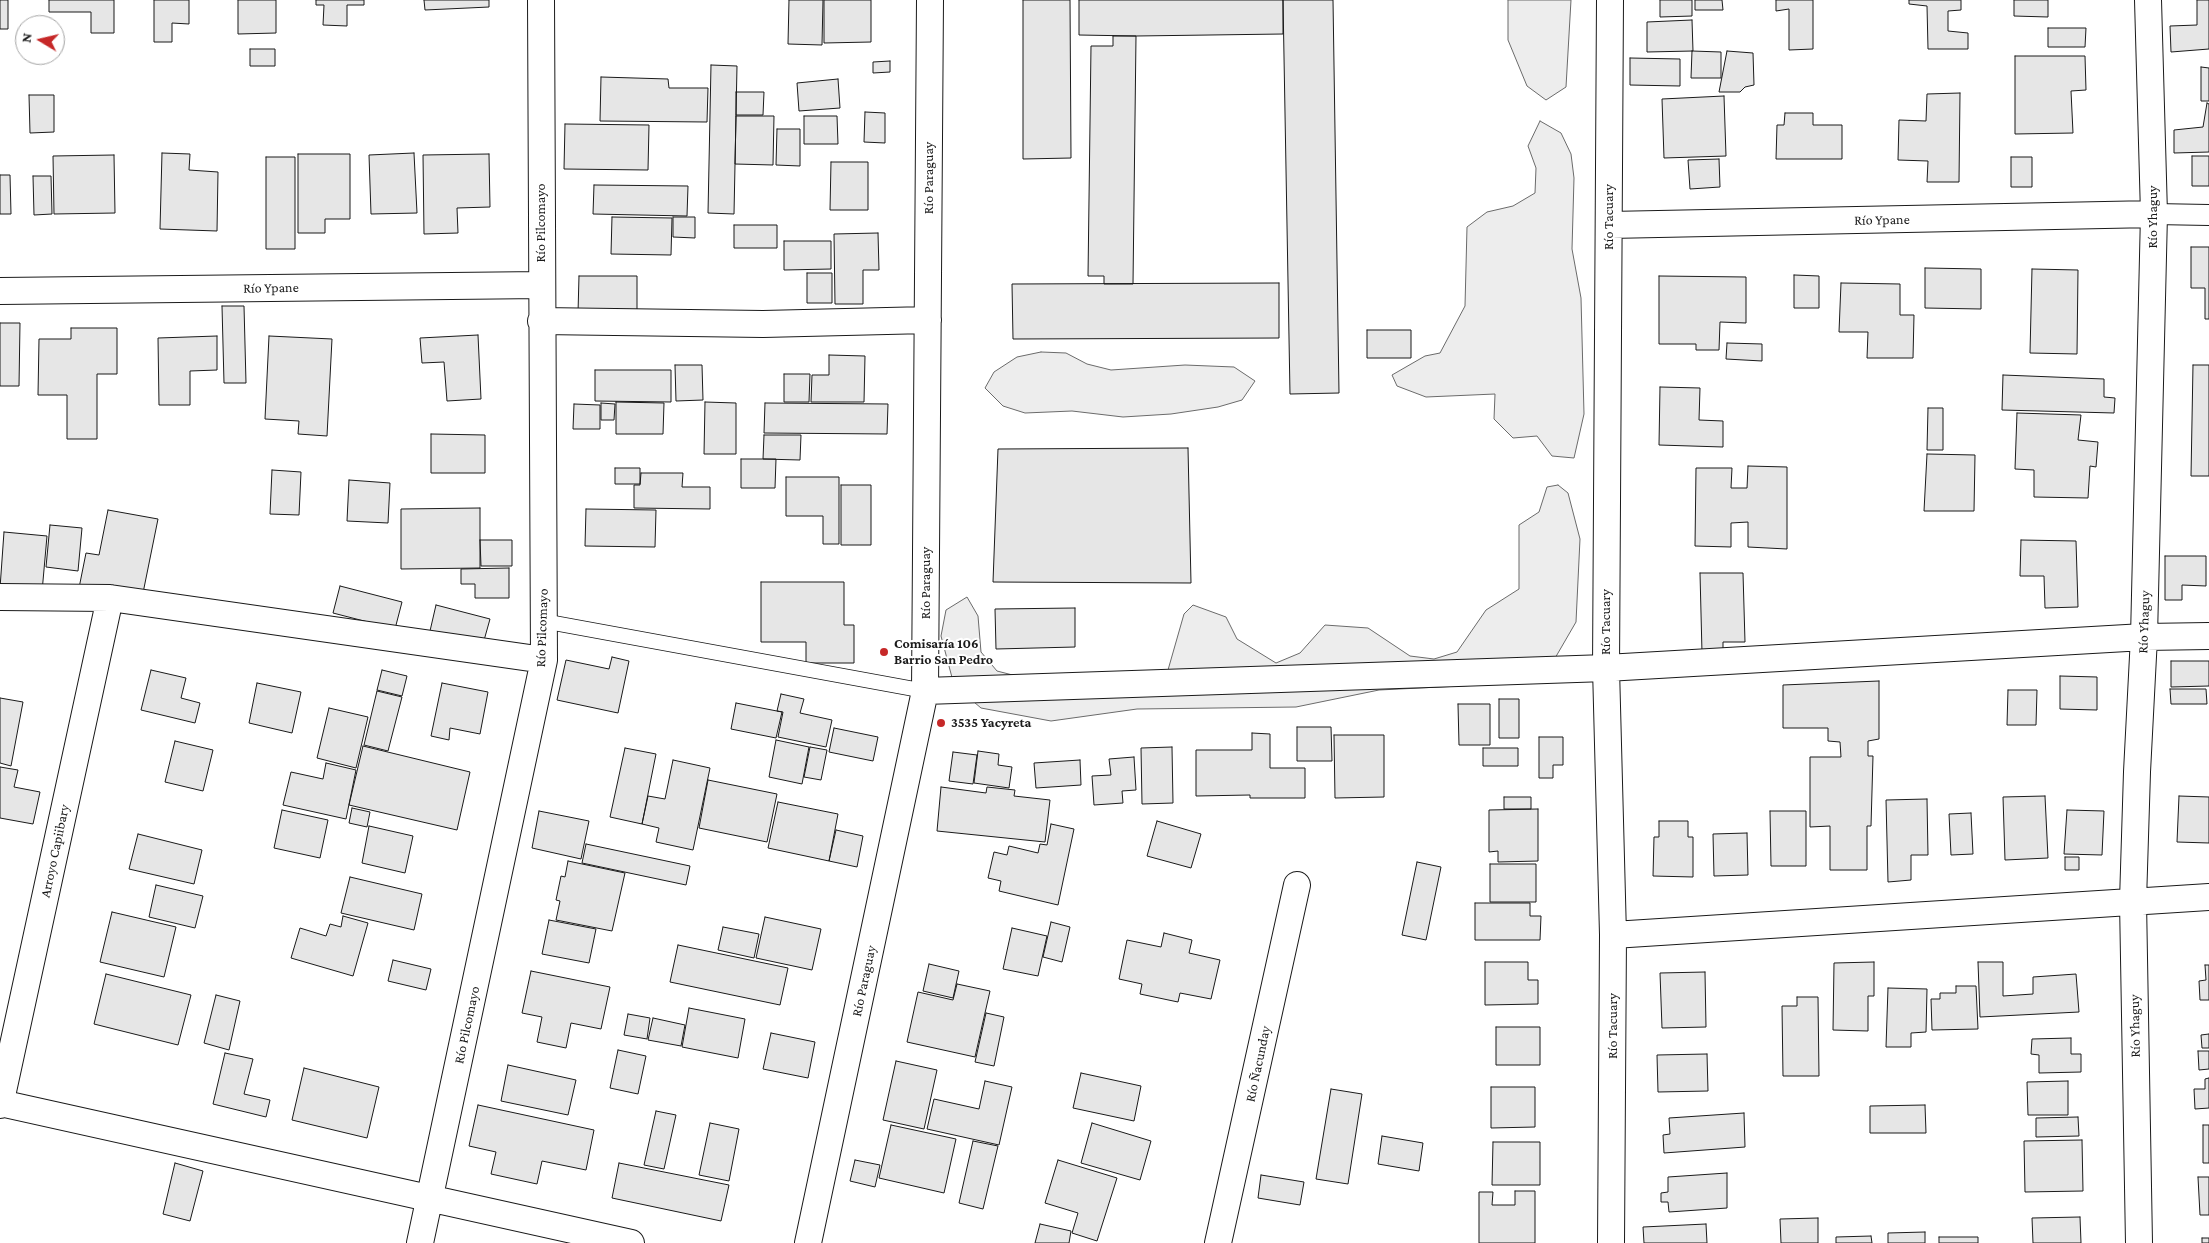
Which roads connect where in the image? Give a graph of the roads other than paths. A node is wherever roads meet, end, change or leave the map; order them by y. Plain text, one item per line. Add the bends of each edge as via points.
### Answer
1 (541, 0) edge
2 (930, 0) edge
3 (1610, 0) edge
4 (2148, 0) edge
5 (2154, 214) junction
6 (2209, 215) edge
7 (1609, 226) junction
8 (541, 285) junction
9 (0, 291) edge
10 (928, 320) junction
11 (541, 321) junction
12 (0, 598) edge
13 (110, 598) junction
14 (543, 621) junction
15 (2209, 636) edge
16 (2144, 637) junction
17 (544, 660) junction
18 (1606, 668) junction
19 (925, 691) junction
20 (1297, 885) dead end
21 (2209, 897) edge
22 (2134, 901) junction
23 (1613, 935) junction
24 (0, 1104) edge
25 (431, 1198) junction
26 (420, 1243) edge
27 (631, 1243) edge
28 (808, 1243) edge
29 (1218, 1243) edge
30 (1611, 1243) edge
31 (2139, 1243) edge

1 - 8 street, Río Pilcomayo
2 - 10 street, Río Paraguay
3 - 7 street, Río Tacuary
4 - 5 street, Río Yhaguy
5 - 6 street
5 - 7 street, Río Ypane
5 - 16 street, Río Yhaguy
7 - 18 street, Río Tacuary
8 - 9 street, Río Ypane
8 - 11 street, Río Pilcomayo
10 - 11 street via 763,324
10 - 19 street, Río Paraguay
11 - 14 street, Río Pilcomayo
12 - 13 street
13 - 17 street
13 - 24 street, Arroyo Capiibary
14 - 17 street, Río Pilcomayo
14 - 19 lane
15 - 16 street
16 - 18 street
16 - 22 street, Río Yhaguy
17 - 25 street, Río Pilcomayo
18 - 19 street
18 - 23 street, Río Tacuary
19 - 28 street, Río Paraguay
20 - 29 street, Río Ñacunday
21 - 22 street
22 - 23 street
22 - 31 street, Río Yhaguy
23 - 30 street, Río Tacuary
24 - 25 street
25 - 26 street, Río Pilcomayo
25 - 27 street

